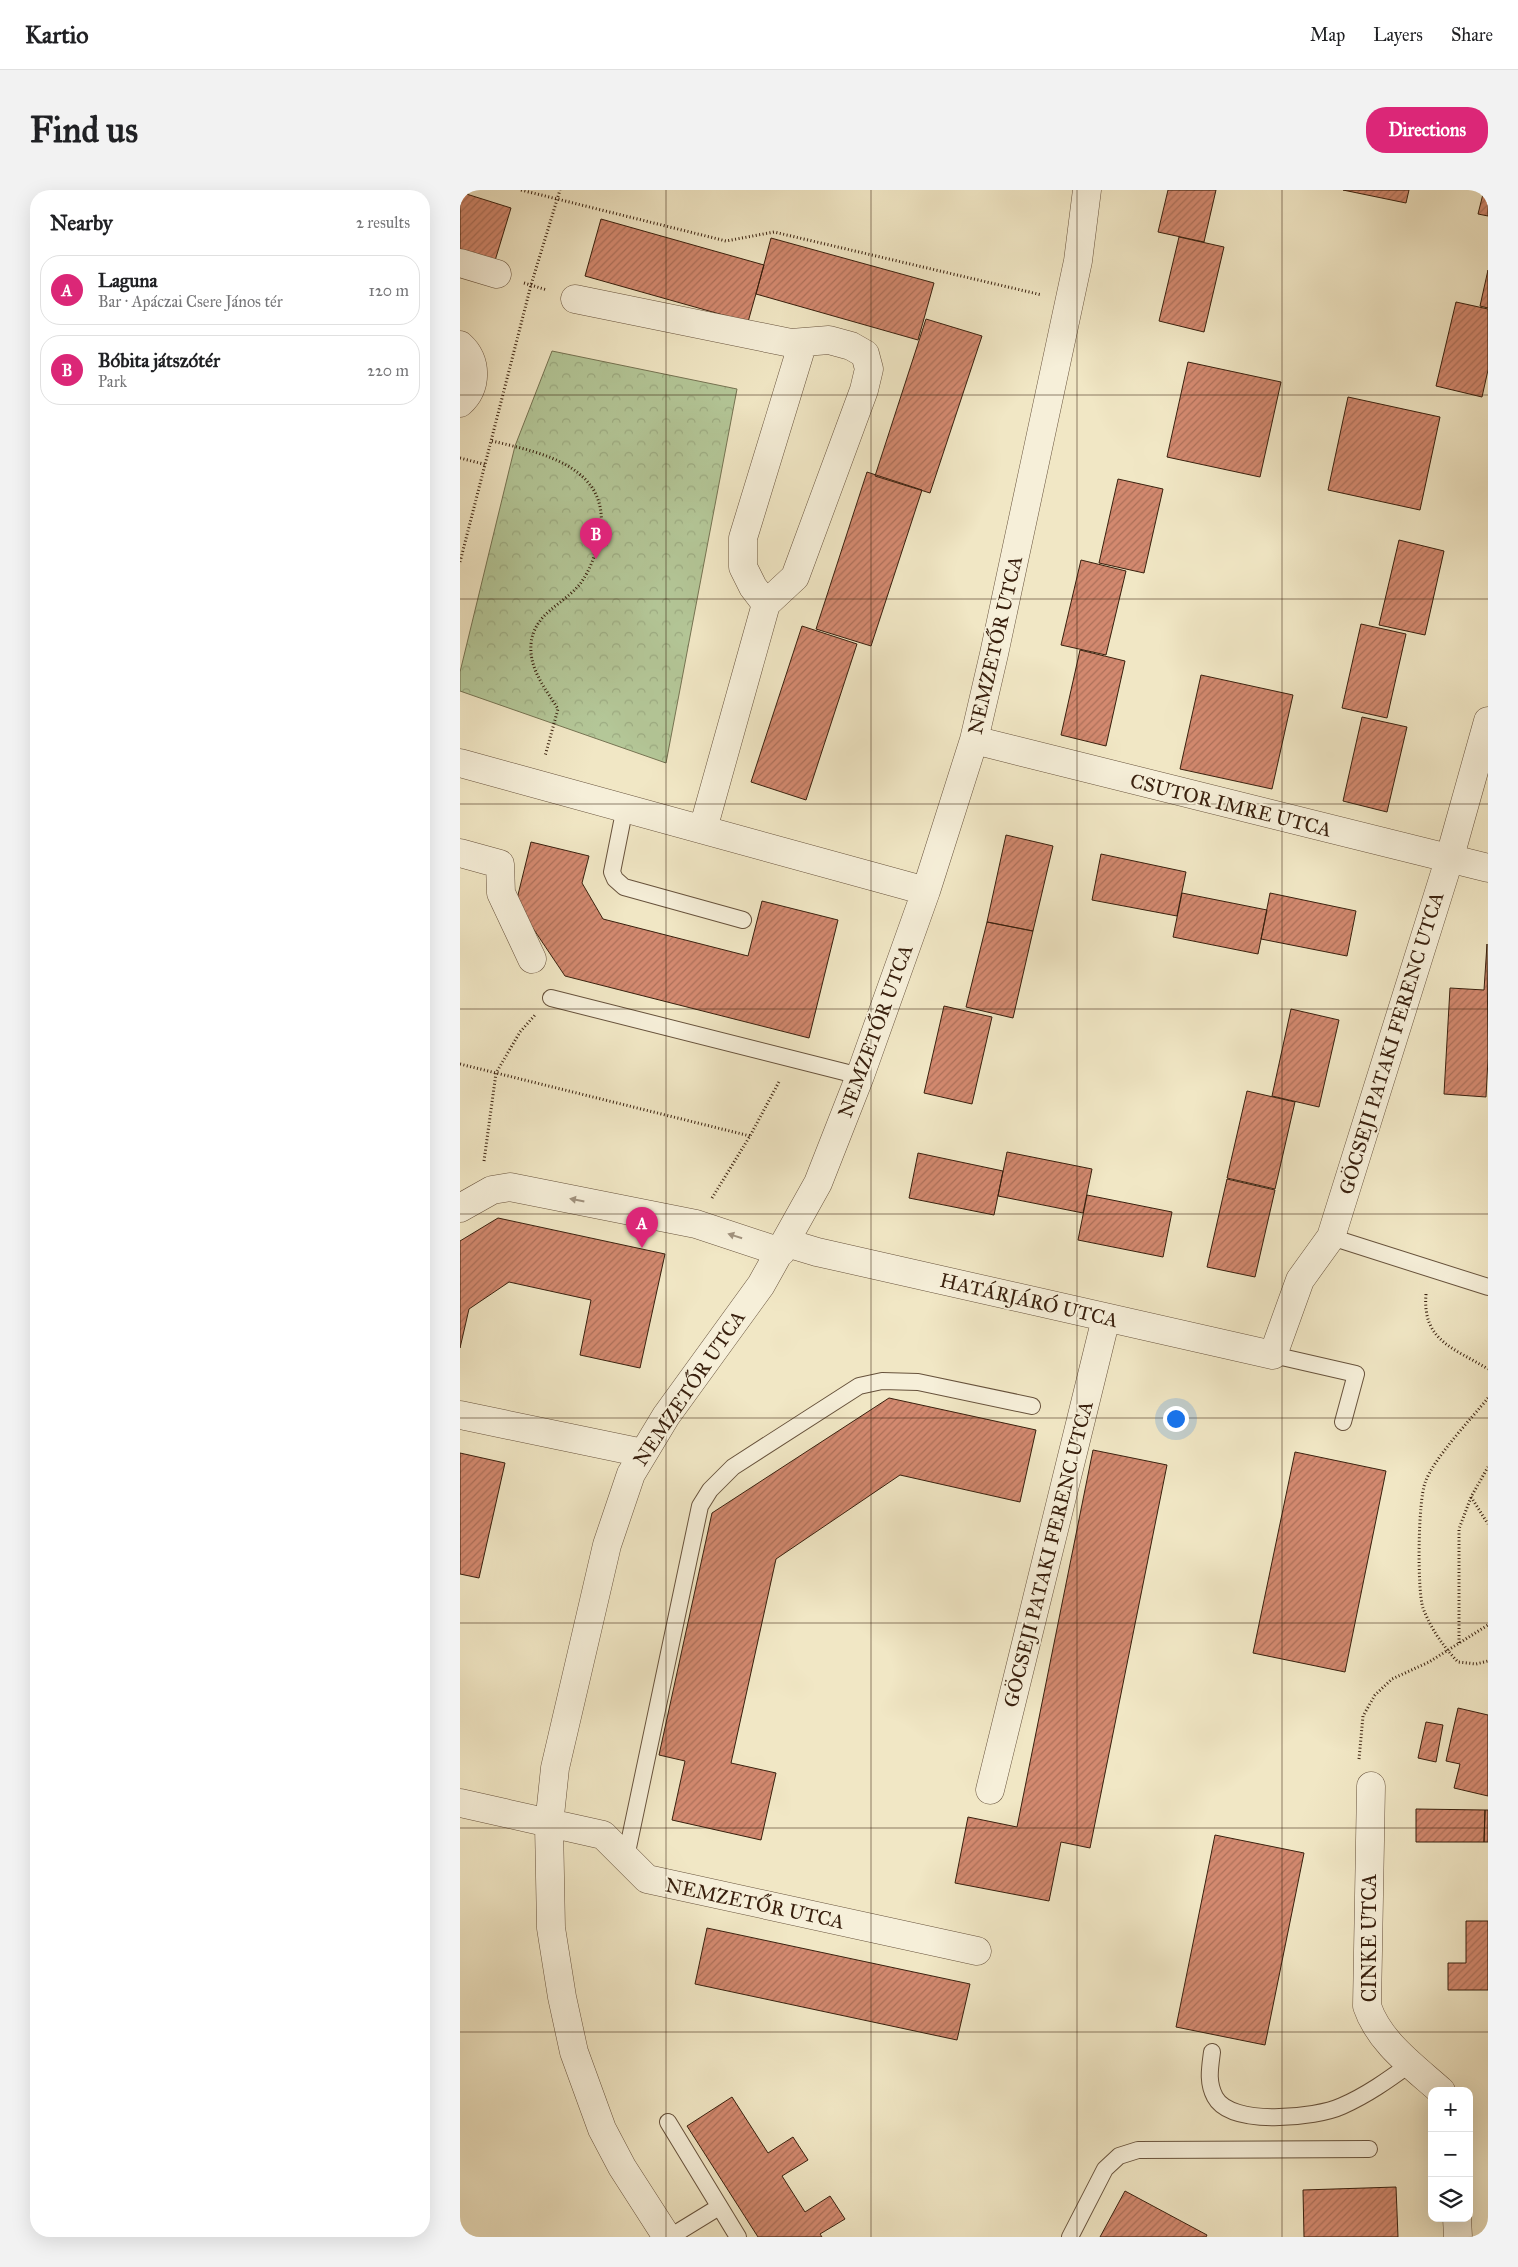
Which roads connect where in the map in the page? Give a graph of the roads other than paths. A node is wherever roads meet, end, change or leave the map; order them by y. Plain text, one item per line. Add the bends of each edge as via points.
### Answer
1 (1087, 190) edge
2 (460, 263) edge
3 (497, 274) road end
4 (575, 299) road end
5 (803, 342) junction
6 (460, 346) edge
7 (460, 403) edge
8 (766, 604) junction
9 (1488, 722) edge
10 (974, 740) junction
11 (460, 763) edge
12 (625, 807) junction
13 (703, 829) junction
14 (460, 853) edge
15 (1449, 860) junction
16 (1488, 868) edge
17 (926, 891) junction
18 (743, 920) dead end
19 (532, 959) dead end
20 (551, 998) road end
21 (860, 1076) junction
22 (460, 1208) edge
23 (1331, 1237) junction
24 (784, 1247) junction
25 (1488, 1286) edge
26 (1106, 1318) junction
27 (1273, 1356) junction
28 (1032, 1406) dead end
29 (460, 1416) edge
30 (1343, 1422) dead end
31 (643, 1453) junction
32 (1365, 1774) road end
33 (990, 1790) dead end
34 (460, 1803) edge
35 (549, 1825) junction
36 (626, 1857) junction
37 (977, 1951) dead end
38 (1212, 2052) dead end
39 (1410, 2064) junction
40 (1436, 2087) edge
41 (668, 2122) dead end
42 (1369, 2149) dead end
43 (720, 2207) junction
44 (1457, 2222) edge
45 (668, 2237) edge
46 (738, 2237) edge
47 (1070, 2237) edge
48 (1458, 2237) edge

1 - 10 street, NEMZETŐR UTCA via 1078,261
2 - 3 street
4 - 5 street via 790,343
5 - 8 street via 743,538 743,567 753,588
5 - 8 street via 829,340 851,346 865,354 869,370 795,577
6 - 7 street via 471,361 474,374 471,387
8 - 13 street
9 - 15 street, GÖCSEJI PATAKI FERENC UTCA
10 - 15 street, CSUTOR IMRE UTCA
10 - 17 street, NEMZETŐR UTCA
11 - 12 street
12 - 13 street
12 - 18 lane via 612,872 615,879 624,887
13 - 17 street
14 - 19 street via 500,864 501,893
15 - 16 street, CSUTOR IMRE UTCA
15 - 23 street, GÖCSEJI PATAKI FERENC UTCA
17 - 21 street, NEMZETŐR UTCA
20 - 21 lane
21 - 24 street, NEMZETŐR UTCA via 818,1183
24 -> 22 street, HATÁRJÁRÓ UTCA via 696,1224 510,1187 492,1190
23 - 25 lane
23 - 27 street, GÖCSEJI PATAKI FERENC UTCA via 1300,1280
24 - 26 street, HATÁRJÁRÓ UTCA
24 - 31 street, NEMZETŐR UTCA
26 - 27 street, HATÁRJÁRÓ UTCA
26 - 33 street, GÖCSEJI PATAKI FERENC UTCA
27 - 30 lane via 1356,1374
28 - 36 lane via 918,1382 882,1381 859,1386 733,1467 710,1490 700,1506
29 - 31 street
31 - 35 street, NEMZETŐR UTCA via 631,1474 607,1545 555,1768
32 - 39 street, CINKE UTCA via 1367,2006 1382,2035
34 - 35 street
35 - 36 street, NEMZETŐR UTCA via 603,1835
35 - 45 street, NEMZETŐR UTCA via 552,1928 574,2052 602,2129 622,2167
36 - 37 street, NEMZETŐR UTCA via 647,1879
38 - 39 lane via 1208,2078 1215,2098 1231,2111 1255,2117 1312,2115 1340,2107 1369,2094
39 - 40 street, CINKE UTCA
41 - 43 lane
42 - 47 lane via 1138,2150 1119,2156 1105,2169
43 - 45 lane
43 - 46 lane
44 - 48 street

